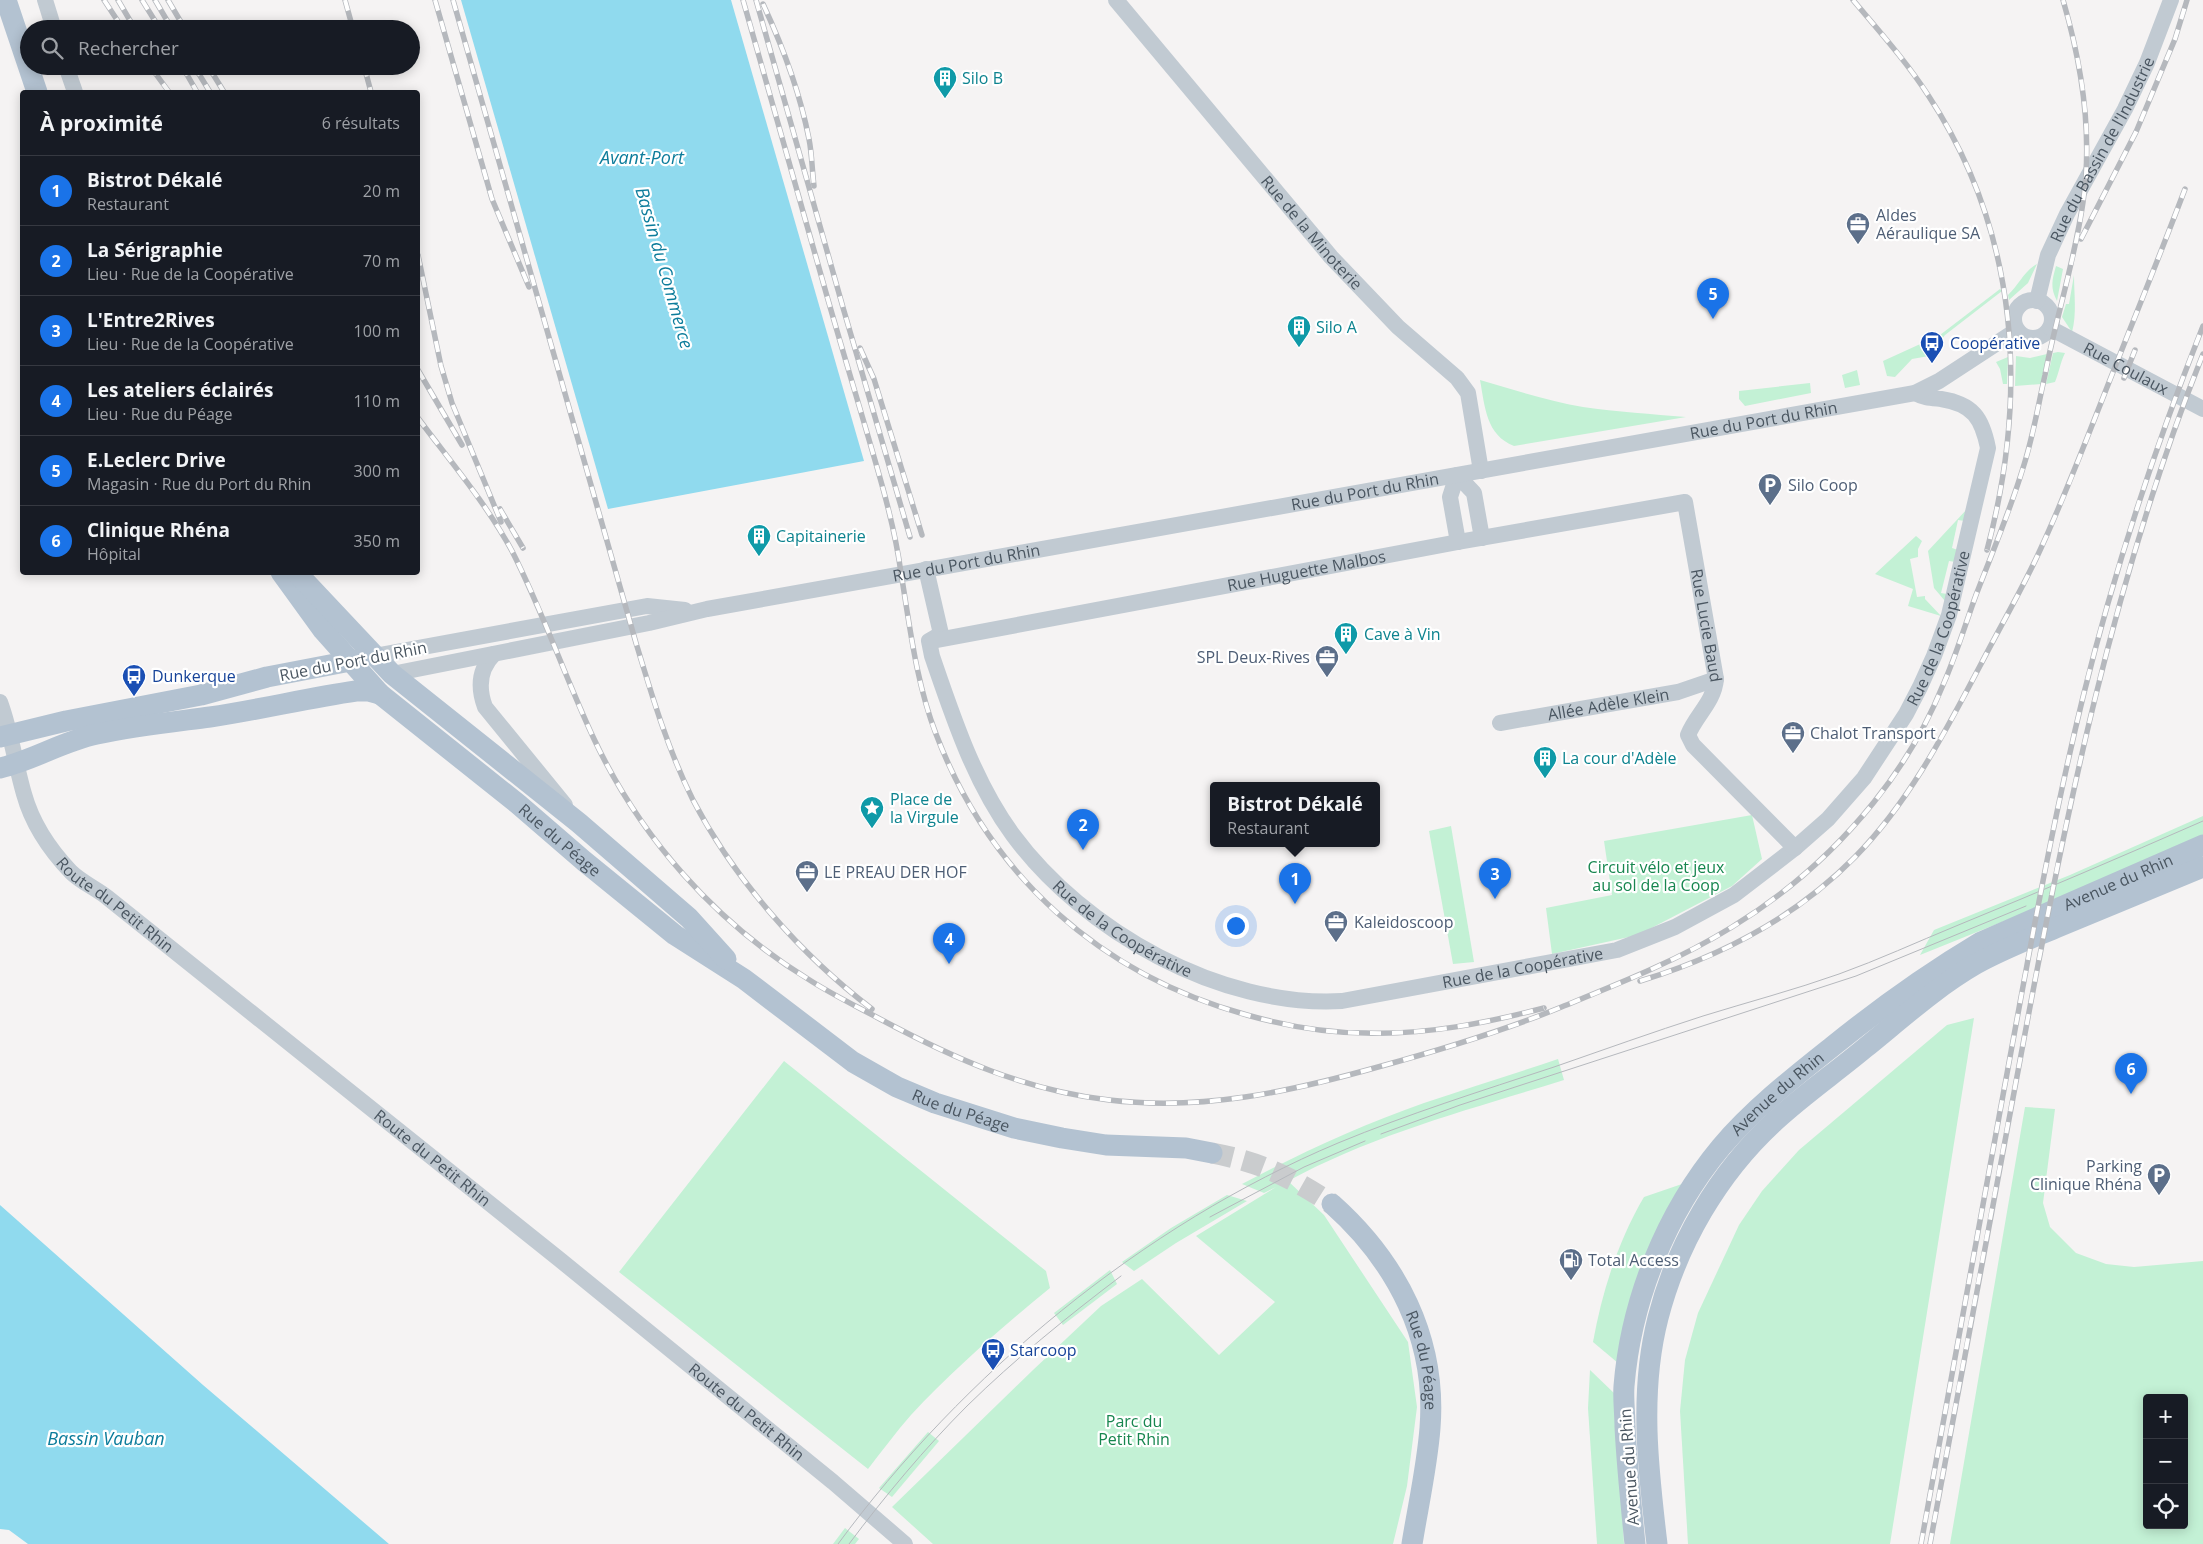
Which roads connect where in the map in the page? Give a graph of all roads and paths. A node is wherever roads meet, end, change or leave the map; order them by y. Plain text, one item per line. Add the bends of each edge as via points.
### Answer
1 (6, 0) edge
2 (45, 0) edge
3 (1116, 0) edge
4 (2171, 0) edge
5 (51, 20) edge
6 (20, 42) edge
7 (31, 75) edge
8 (69, 75) edge
9 (36, 90) edge
10 (74, 90) edge
11 (2037, 301) junction
12 (2050, 328) junction
13 (2017, 330) junction
14 (1915, 393) junction
15 (2203, 409) edge
16 (1481, 471) junction
17 (1457, 475) junction
18 (1685, 502) joint
19 (1482, 538) junction
20 (1458, 542) junction
21 (926, 569) junction
22 (283, 575) edge
23 (299, 575) edge
24 (698, 611) junction
25 (929, 641) junction
26 (494, 654) junction
27 (374, 656) junction
28 (356, 668) junction
29 (392, 674) junction
30 (1716, 679) junction
31 (380, 694) junction
32 (0, 702) edge
33 (167, 722) junction
34 (1500, 723) dead end
35 (6, 736) edge
36 (8, 766) edge
37 (579, 823) junction
38 (2203, 845) edge
39 (1795, 848) junction
40 (2203, 867) edge
41 (744, 979) junction
42 (1212, 1153) tunnel mouth
43 (1332, 1204) tunnel mouth
44 (905, 1544) edge
45 (1412, 1544) edge
46 (1635, 1544) edge
47 (1657, 1544) edge

1 - 6 main road
2 - 5 street
3 - 16 street, Rue de la Minoterie via 1331,257 1398,327 1457,378 1468,393
4 - 11 street, Rue du Bassin de l'Industrie via 2125,109 2074,200 2048,255
7 - 9 main road
8 - 10 street
11 - 12 street via 2049,308
11 - 13 street via 2026,301 2019,306 2013,319
12 - 13 street via 2045,335 2034,339
12 - 15 street, Rue Coulaux
13 - 14 street, Rue du Port du Rhin via 1940,381
14 - 16 street, Rue du Port du Rhin
14 - 39 street, Rue de la Coopérative via 1925,398 1962,404 1983,427 1988,448 1949,615 1934,656 1906,714 1864,778 1828,819
16 - 17 street, Rue du Port du Rhin
17 - 19 street via 1474,493
17 - 20 street via 1450,497
17 - 21 street, Rue du Port du Rhin
18 - 19 street, Rue Huguette Malbos
18 - 30 street, Rue Lucie Baud
19 - 20 street, Rue Huguette Malbos
20 - 25 street, Rue Huguette Malbos
21 - 24 street, Rue du Port du Rhin
21 - 25 street via 941,634
22 - 28 main road, Rue du Péage via 323,630
23 - 27 main road, Rue du Péage
24 - 26 street, Rue du Port du Rhin
24 - 27 street, Rue du Port du Rhin via 647,606
25 - 39 street, Rue de la Coopérative via 962,741 985,789 1013,835 1045,874 1131,942 1187,970 1245,991 1317,1002 1342,1001 1616,950 1675,927 1734,895
26 - 29 street, Rue du Port du Rhin
26 - 37 street, Rue du Péage via 480,681 485,707
27 - 28 main road, Rue du Port du Rhin
27 - 29 main road, Rue du Péage
28 - 29 main road, Rue du Port du Rhin
28 - 31 main road, Rue du Péage
28 - 33 main road, Rue du Port du Rhin via 211,705
28 - 35 main road, Rue du Port du Rhin via 267,677 201,695 58,722
29 - 37 main road, Rue du Péage
30 - 34 street, Allée Adèle Klein via 1678,692
30 - 39 street, Rue Lucie Baud via 1710,701 1688,735 1693,745
31 - 33 main road, Rue du Port du Rhin via 356,691
31 - 41 main road, Rue du Péage via 675,935
32 - 35 street, Route du Petit Rhin
33 - 36 main road, Rue du Port du Rhin via 95,734
35 - 36 street, Route du Petit Rhin
36 - 44 street, Route du Petit Rhin via 24,793 34,821 72,873 98,890 559,1259
37 - 41 main road, Rue du Péage via 689,918
38 - 46 main road, Avenue du Rhin via 1981,942 1948,961 1872,1014 1806,1068 1721,1147 1683,1200 1666,1233 1639,1304 1624,1386
40 - 47 main road, Avenue du Rhin via 1977,964 1787,1111 1734,1165 1707,1203 1681,1252 1657,1321 1646,1400 1646,1438
41 - 42 main road, Rue du Péage via 853,1062 897,1087 935,1103 1014,1128 1062,1138 1106,1145 1186,1148
43 - 45 main road, Rue du Péage via 1386,1262 1410,1307 1422,1344 1429,1378 1430,1427

